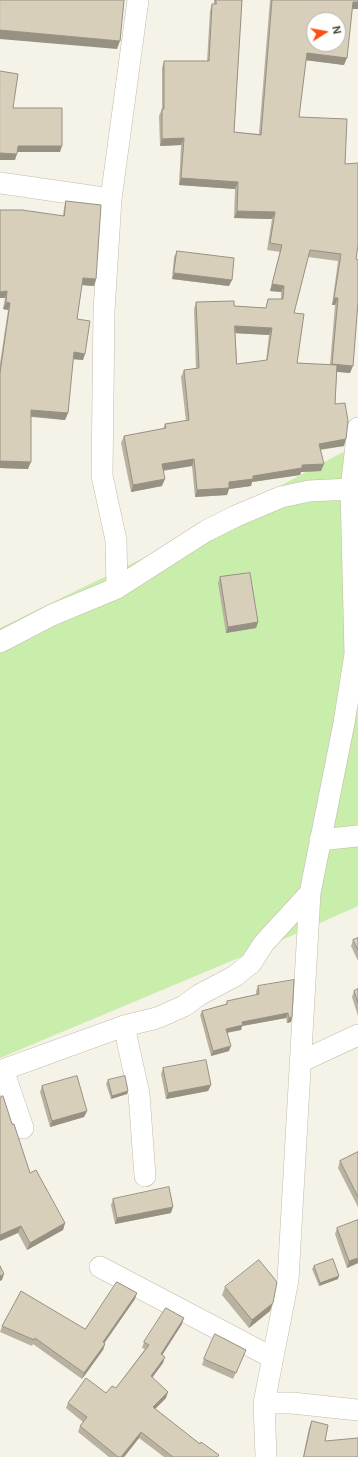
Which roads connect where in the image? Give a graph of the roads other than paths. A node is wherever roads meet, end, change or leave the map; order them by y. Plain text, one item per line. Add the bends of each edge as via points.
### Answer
1 (138, 0) edge
2 (0, 183) edge
3 (111, 200) junction
4 (358, 435) edge
5 (352, 489) junction
6 (116, 588) junction
7 (0, 642) edge
8 (356, 654) edge
9 (358, 836) edge
10 (320, 840) junction
11 (310, 893) junction
12 (124, 1026) junction
13 (358, 1035) edge
14 (300, 1062) junction
15 (2, 1071) edge
16 (23, 1128) dead end
17 (144, 1176) dead end
18 (100, 1267) dead end
19 (273, 1358) junction
20 (264, 1403) junction
21 (358, 1410) edge
22 (266, 1457) edge

1 - 3 street
2 - 3 street
3 - 6 street via 104,311 102,476 116,540
4 - 5 street
5 - 6 street via 309,491 281,497 206,531
5 - 8 street
6 - 7 street via 52,615
8 - 10 street
9 - 10 street
10 - 11 street
11 - 12 street via 264,943 251,963 234,976 184,1006 157,1018
11 - 14 street
12 - 15 street
12 - 17 street via 139,1094
13 - 14 street
14 - 19 street via 288,1280
15 - 16 street
18 - 19 street
19 - 20 street
20 - 21 street via 292,1403
20 - 22 street

